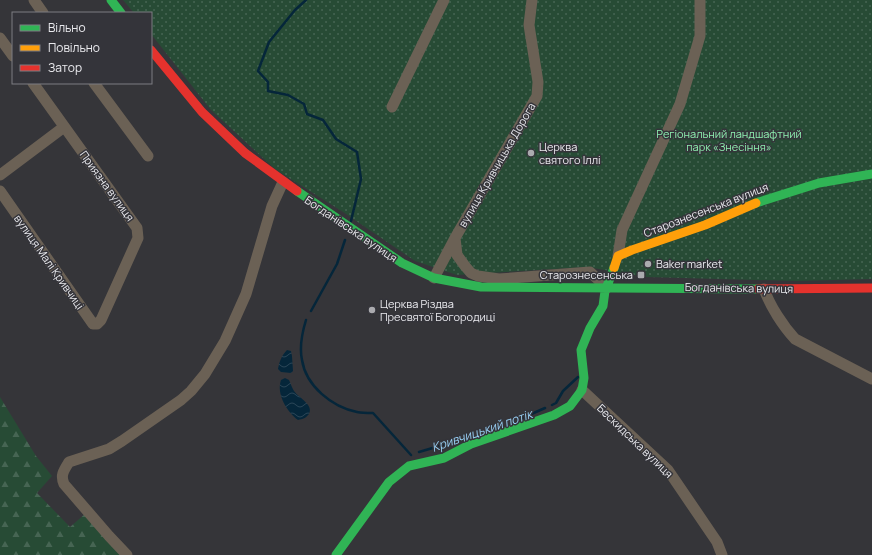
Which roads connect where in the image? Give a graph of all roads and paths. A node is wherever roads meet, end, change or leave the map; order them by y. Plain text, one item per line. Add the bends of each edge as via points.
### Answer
1 (34, 0) edge
2 (111, 0) edge
3 (444, 0) edge
4 (532, 0) edge
5 (700, 0) edge
6 (42, 12) edge
7 (120, 12) edge
8 (0, 38) edge
9 (152, 51) edge
10 (12, 55) edge
11 (34, 84) edge
12 (95, 84) edge
13 (392, 107) dead end
14 (64, 127) junction
15 (148, 156) dead end
16 (872, 174) edge
17 (0, 175) edge
18 (283, 182) junction
19 (0, 191) edge
20 (455, 238) junction
21 (618, 256) junction
22 (434, 278) junction
23 (580, 287) junction
24 (607, 288) junction
25 (626, 288) junction
26 (872, 288) edge
27 (764, 289) junction
28 (597, 316) junction
29 (101, 320) joint
30 (872, 379) edge
31 (582, 390) junction
32 (127, 555) edge
33 (336, 555) edge
34 (722, 555) edge

1 - 6 street
2 - 7 main road
3 - 13 street
4 - 20 street, вулиця Кривчицька Дорога via 529,25 538,82 537,96
5 - 21 street via 700,36 680,104 622,230
8 - 10 street
9 - 18 main road, Богданівська вулиця via 202,112 245,153
11 - 14 street, Приязна вулиця
12 - 15 street
14 - 17 street
14 - 29 street, Приязна вулиця via 138,228 138,238
16 - 21 main road, Старознесенська вулиця via 819,183 760,201 705,225
18 - 22 main road, Богданівська вулиця via 402,263
18 - 32 street via 272,206 246,294 225,341 205,374 181,400 109,449 69,462 62,474 62,480 68,489
19 - 29 street, вулиця Малі Кривчиці via 93,324
20 - 22 street, вулиця Кривчицька Дорога
20 - 24 street via 457,255 471,273 478,276 499,279 590,272
21 - 24 main road
22 - 23 main road, Богданівська вулиця via 481,287
23 - 24 main road, Богданівська вулиця
23 - 28 main road via 588,290 598,303
24 - 25 main road, Богданівська вулиця
24 - 28 main road via 603,306
25 - 27 main road, Богданівська вулиця
25 - 28 main road via 615,291 610,304
26 - 27 main road, Богданівська вулиця
27 - 30 street via 780,321 795,339
28 - 31 main road via 581,350 584,378
31 - 33 main road via 570,406 554,415 471,444 444,458 409,466 388,482
31 - 34 street, Бескидська вулиця via 668,470 717,542

